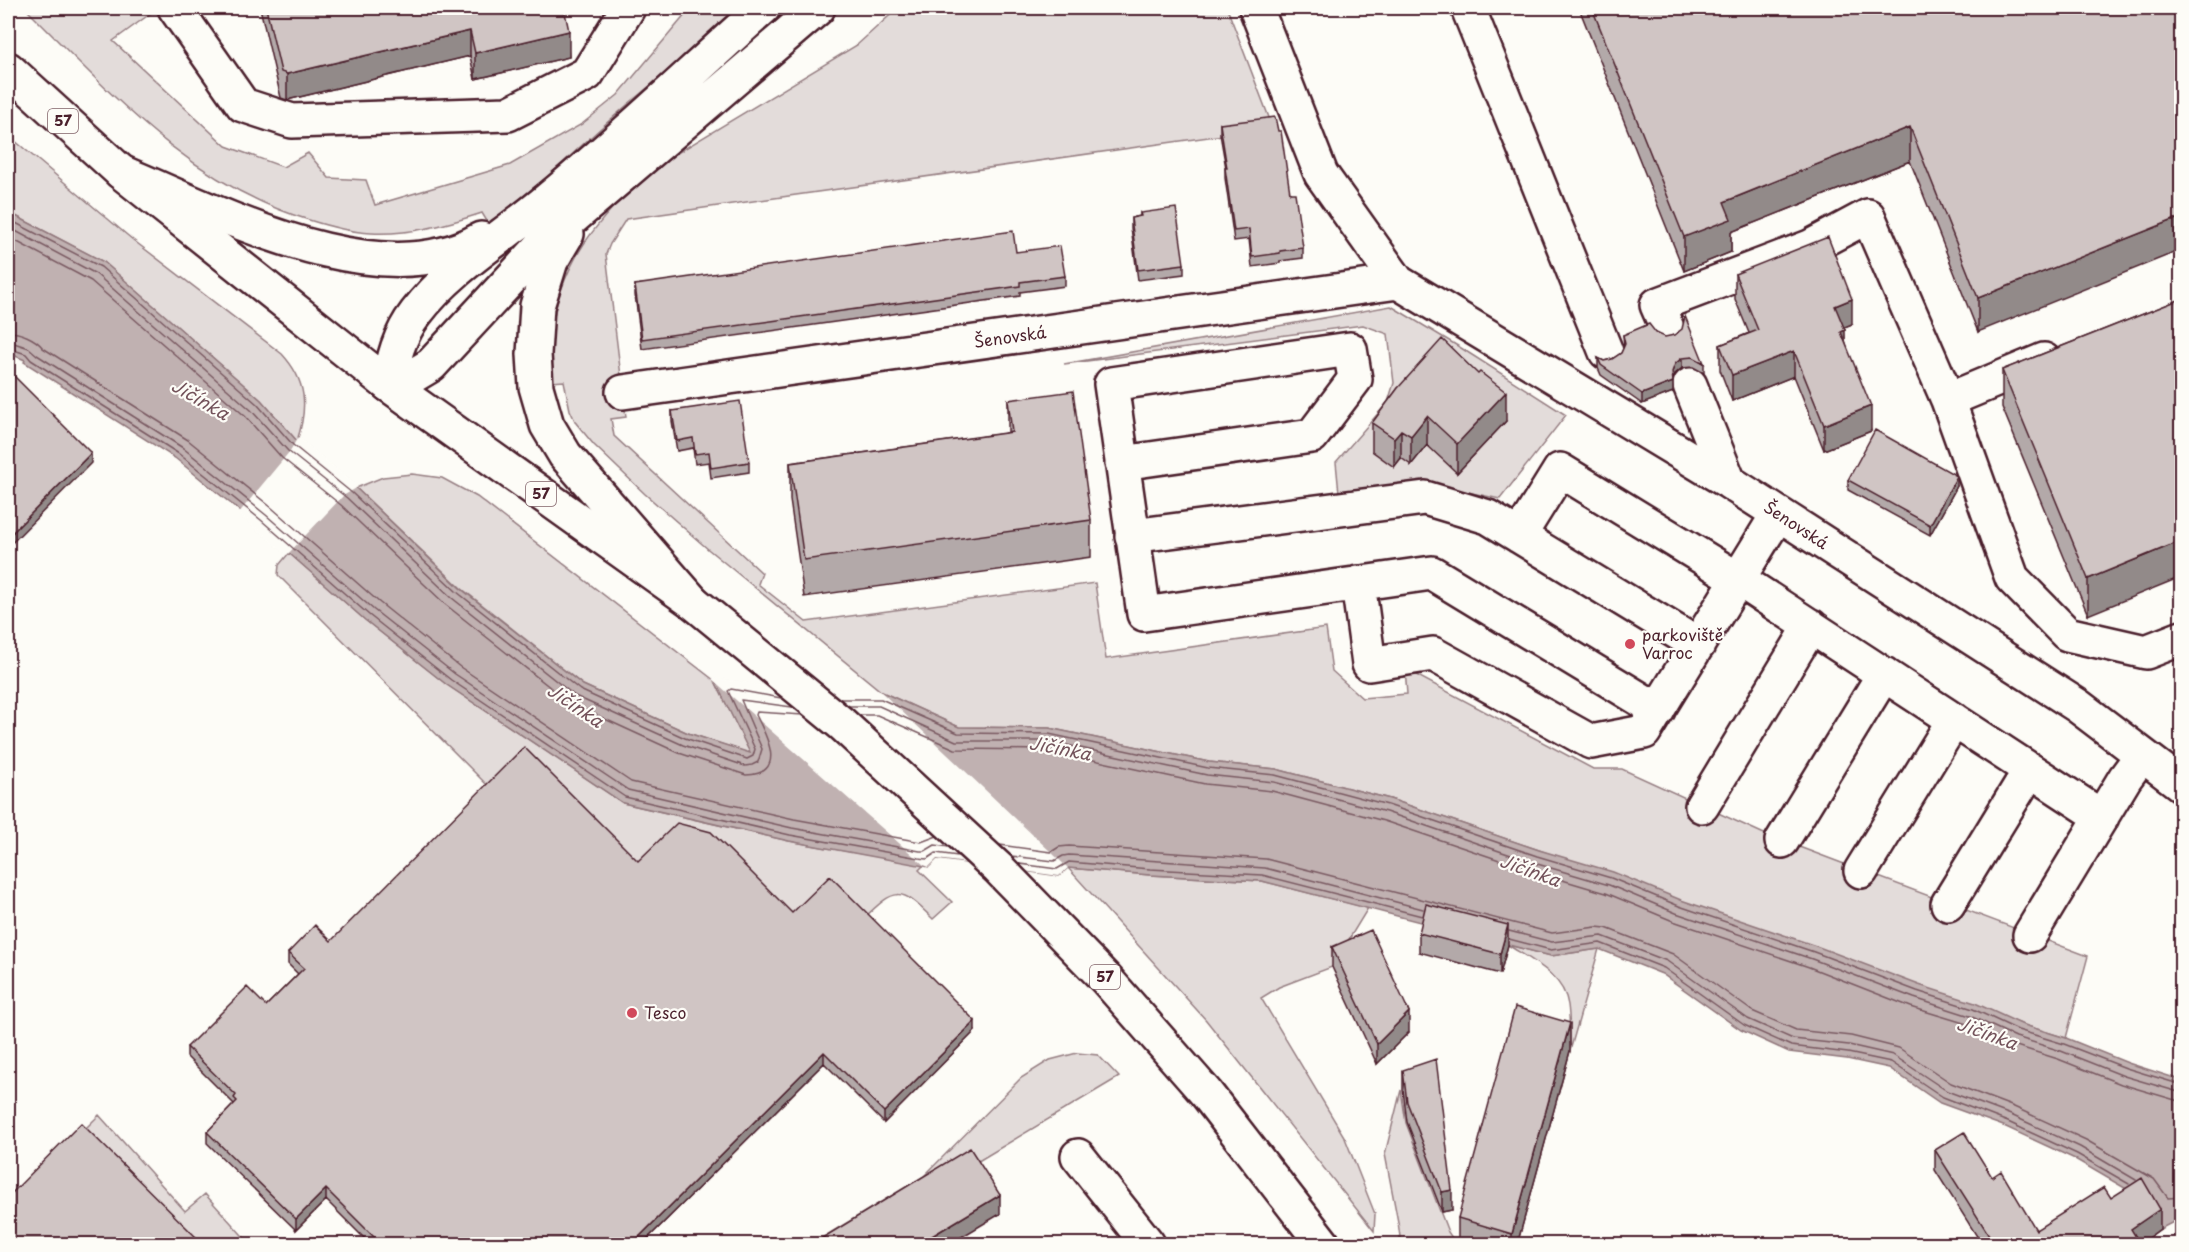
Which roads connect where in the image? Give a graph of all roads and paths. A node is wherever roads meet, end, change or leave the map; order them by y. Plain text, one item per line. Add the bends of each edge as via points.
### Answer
1 (175, 8) edge
2 (628, 8) edge
3 (763, 8) edge
4 (818, 8) edge
5 (1256, 8) edge
6 (1468, 8) edge
7 (8, 69) edge
8 (121, 172) junction
9 (595, 197) junction
10 (546, 201) junction
11 (1398, 282) junction
12 (1667, 328) dead end
13 (2076, 347) edge
14 (1606, 352) dead end
15 (389, 385) junction
16 (1690, 385) dead end
17 (1621, 390) edge
18 (622, 392) dead end
19 (1948, 400) junction
20 (1636, 427) junction
21 (1122, 463) junction
22 (1729, 482) junction
23 (1778, 514) junction
24 (1132, 536) junction
25 (1519, 536) junction
26 (1738, 579) junction
27 (1358, 583) junction
28 (693, 602) junction
29 (1811, 626) junction
30 (2181, 638) edge
31 (1698, 645) junction
32 (1884, 674) junction
33 (1658, 710) junction
34 (1954, 720) junction
35 (2142, 755) junction
36 (2030, 770) junction
37 (2181, 785) edge
38 (1702, 806) dead end
39 (2102, 818) junction
40 (1782, 841) dead end
41 (1861, 871) dead end
42 (1948, 904) dead end
43 (2030, 935) dead end
44 (1078, 1156) dead end
45 (1148, 1245) edge
46 (1323, 1245) edge

1 - 2 main road via 243,105 292,121 508,114 586,74
3 - 10 main road
4 - 9 main road
5 - 11 main road, Šenovská via 1321,174
6 - 14 main road
7 - 8 main road, 57
8 - 10 main road via 257,229 369,259 436,256 472,244
8 - 15 main road, 57
9 - 15 main road via 526,260 431,365
9 - 28 main road via 560,244 543,282 535,329 536,387 547,425 566,455
10 - 15 main road via 431,295 400,339
11 - 18 main road, Šenovská
11 - 20 main road, Šenovská
12 - 19 main road via 1657,305 1810,247 1868,216
13 - 19 main road
15 - 28 main road, 57
16 - 22 main road
17 - 20 main road
19 - 30 main road via 2012,578 2067,634 2146,652
20 - 22 main road, Šenovská
21 - 21 main road via 1312,436 1355,379 1350,349 1111,384
21 - 24 main road
22 - 23 main road, Šenovská
23 - 26 main road
23 - 35 main road, Šenovská via 2078,706
24 - 25 main road via 1425,498 1488,517
24 - 27 main road via 1144,614
25 - 26 main road via 1560,470
25 - 31 main road
26 - 29 main road
26 - 31 main road
27 - 33 main road via 1432,573
27 - 33 main road via 1369,664 1433,654 1591,742 1644,732
28 - 46 main road, 57 via 842,724 998,868 1106,979 1206,1093
29 - 32 main road
29 - 38 main road
31 - 33 main road
32 - 34 main road
32 - 40 main road
34 - 36 main road
34 - 41 main road
35 - 37 main road, Šenovská
35 - 39 main road
36 - 39 main road
36 - 42 main road
39 - 43 main road
44 - 45 main road

